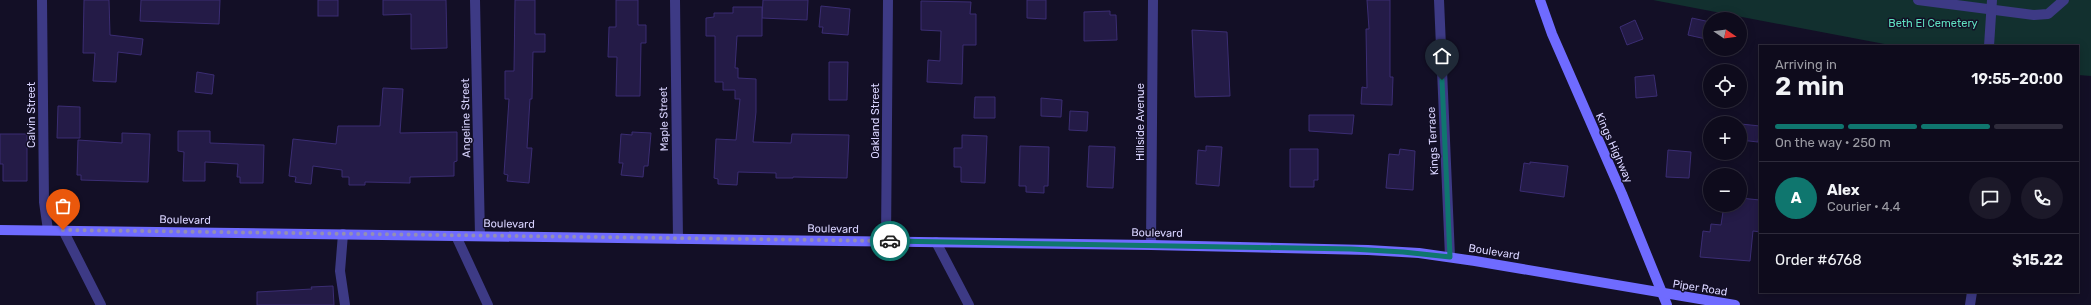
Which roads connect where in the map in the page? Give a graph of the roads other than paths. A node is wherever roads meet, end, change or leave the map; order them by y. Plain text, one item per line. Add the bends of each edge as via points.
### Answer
1 (42, 0) edge
2 (475, 0) edge
3 (674, 0) edge
4 (888, 0) edge
5 (1153, 0) edge
6 (1439, 0) edge
7 (1540, 0) edge
8 (1918, 0) edge
9 (1992, 0) edge
10 (2064, 0) edge
11 (1991, 11) junction
12 (1989, 45) edge
13 (0, 230) edge
14 (48, 230) junction
15 (63, 230) junction
16 (343, 234) junction
17 (456, 236) junction
18 (480, 236) junction
19 (678, 239) junction
20 (886, 241) junction
21 (936, 242) junction
22 (1151, 245) junction
23 (1450, 257) junction
24 (1972, 293) edge
25 (1663, 294) junction
26 (101, 305) edge
27 (345, 305) edge
28 (488, 305) edge
29 (970, 305) edge
30 (1667, 305) edge
31 (1734, 305) edge
32 (1970, 305) edge

1 - 14 street, Calvin Street via 44,202
2 - 18 street, Angeline Street
3 - 19 street, Maple Street
4 - 20 street, Oakland Street
5 - 22 street, Hillside Avenue
6 - 23 street, Kings Terrace
7 - 25 main road, Kings Highway via 1552,34
8 - 11 street
9 - 11 street
10 - 11 street via 2048,14
11 - 12 street
13 - 14 main road, Boulevard
14 - 15 main road, Boulevard
15 - 16 main road, Boulevard
15 - 26 street
16 - 17 main road, Boulevard
16 - 27 street via 340,271
17 - 18 main road, Boulevard
17 - 28 street
18 - 19 main road, Boulevard
19 - 20 main road, Boulevard
20 - 21 main road, Boulevard
21 - 22 main road, Boulevard
21 - 29 street
22 - 23 main road, Boulevard via 1357,250
23 - 25 main road, Boulevard
24 - 32 street
25 - 30 main road, Kings Highway
25 - 31 main road, Piper Road

